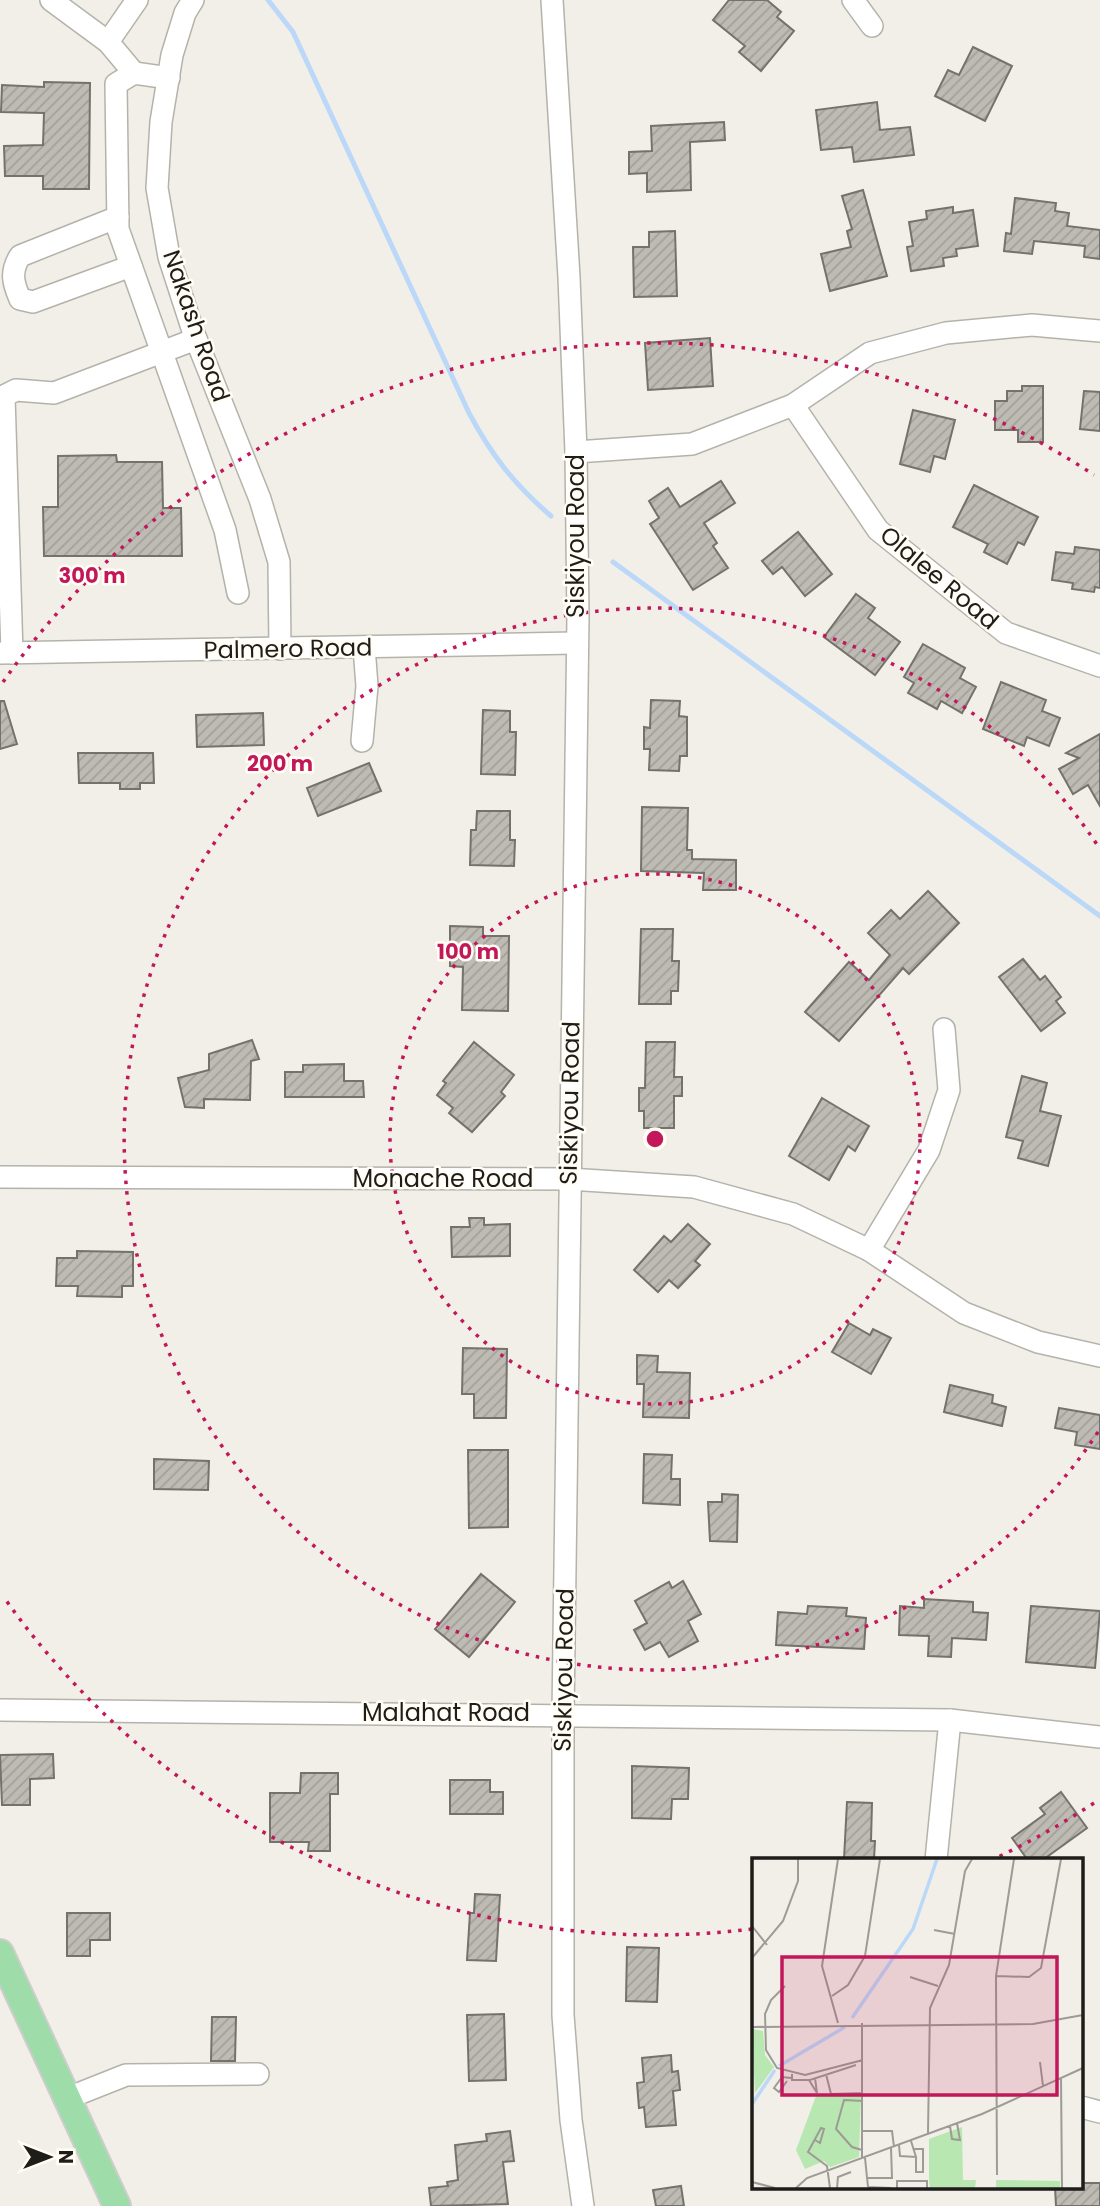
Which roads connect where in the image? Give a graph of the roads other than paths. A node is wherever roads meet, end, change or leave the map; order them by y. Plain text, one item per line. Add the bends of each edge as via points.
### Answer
1 (51, 0) edge
2 (137, 0) edge
3 (193, 0) edge
4 (552, 0) edge
5 (853, 0) edge
6 (872, 26) dead end
7 (108, 41) junction
8 (134, 74) junction
9 (169, 78) junction
10 (118, 216) junction
11 (131, 266) junction
12 (1100, 331) edge
13 (196, 339) junction
14 (162, 354) junction
15 (793, 405) junction
16 (576, 452) junction
17 (238, 593) dead end
18 (575, 643) junction
19 (364, 647) junction
20 (280, 649) junction
21 (6, 653) edge
22 (1100, 666) edge
23 (362, 741) dead end
24 (944, 1029) dead end
25 (0, 1177) edge
26 (569, 1179) junction
27 (869, 1250) junction
28 (1100, 1356) edge
29 (0, 1710) edge
30 (563, 1714) junction
31 (950, 1720) junction
32 (1100, 1737) edge
33 (936, 1858) edge
34 (0, 1953) edge
35 (258, 2074) dead end
36 (68, 2098) junction
37 (1082, 2107) edge
38 (1100, 2112) edge
39 (117, 2206) edge
40 (583, 2206) edge

1 - 7 street
2 - 7 street
3 - 9 street, Nakash Road via 185,13
4 - 16 street, Siskiyou Road
5 - 6 street
7 - 8 street
8 - 9 street
8 - 10 street via 116,84
9 - 13 street, Nakash Road via 157,188 169,257
10 - 11 street
10 - 11 street via 20,256 12,282 20,299 33,302
11 - 14 street
12 - 15 street via 1032,325 946,333 870,354
13 - 14 street
13 - 20 street, Nakash Road via 260,499 279,562
14 - 17 street via 225,530
14 - 21 street via 54,393 16,390 4,396
15 - 16 street via 692,444
15 - 22 street, Olalee Road via 878,530 1006,633
16 - 18 street, Siskiyou Road
18 - 19 street, Palmero Road
18 - 26 street, Siskiyou Road
19 - 20 street, Palmero Road
19 - 23 street via 367,686
20 - 21 street, Palmero Road
24 - 27 street via 949,1090 929,1150
25 - 26 street, Monache Road
26 - 27 street, Monache Road via 694,1187 793,1214
26 - 30 street, Siskiyou Road
27 - 28 street, Monache Road via 964,1313 1038,1342
29 - 30 street, Malahat Road
30 - 31 street, Malahat Road
30 - 40 street, Siskiyou Road via 563,2015
31 - 32 street, Malahat Road
31 - 33 street
34 - 36 main road
35 - 36 street via 142,2073
36 - 39 main road
37 - 38 street

